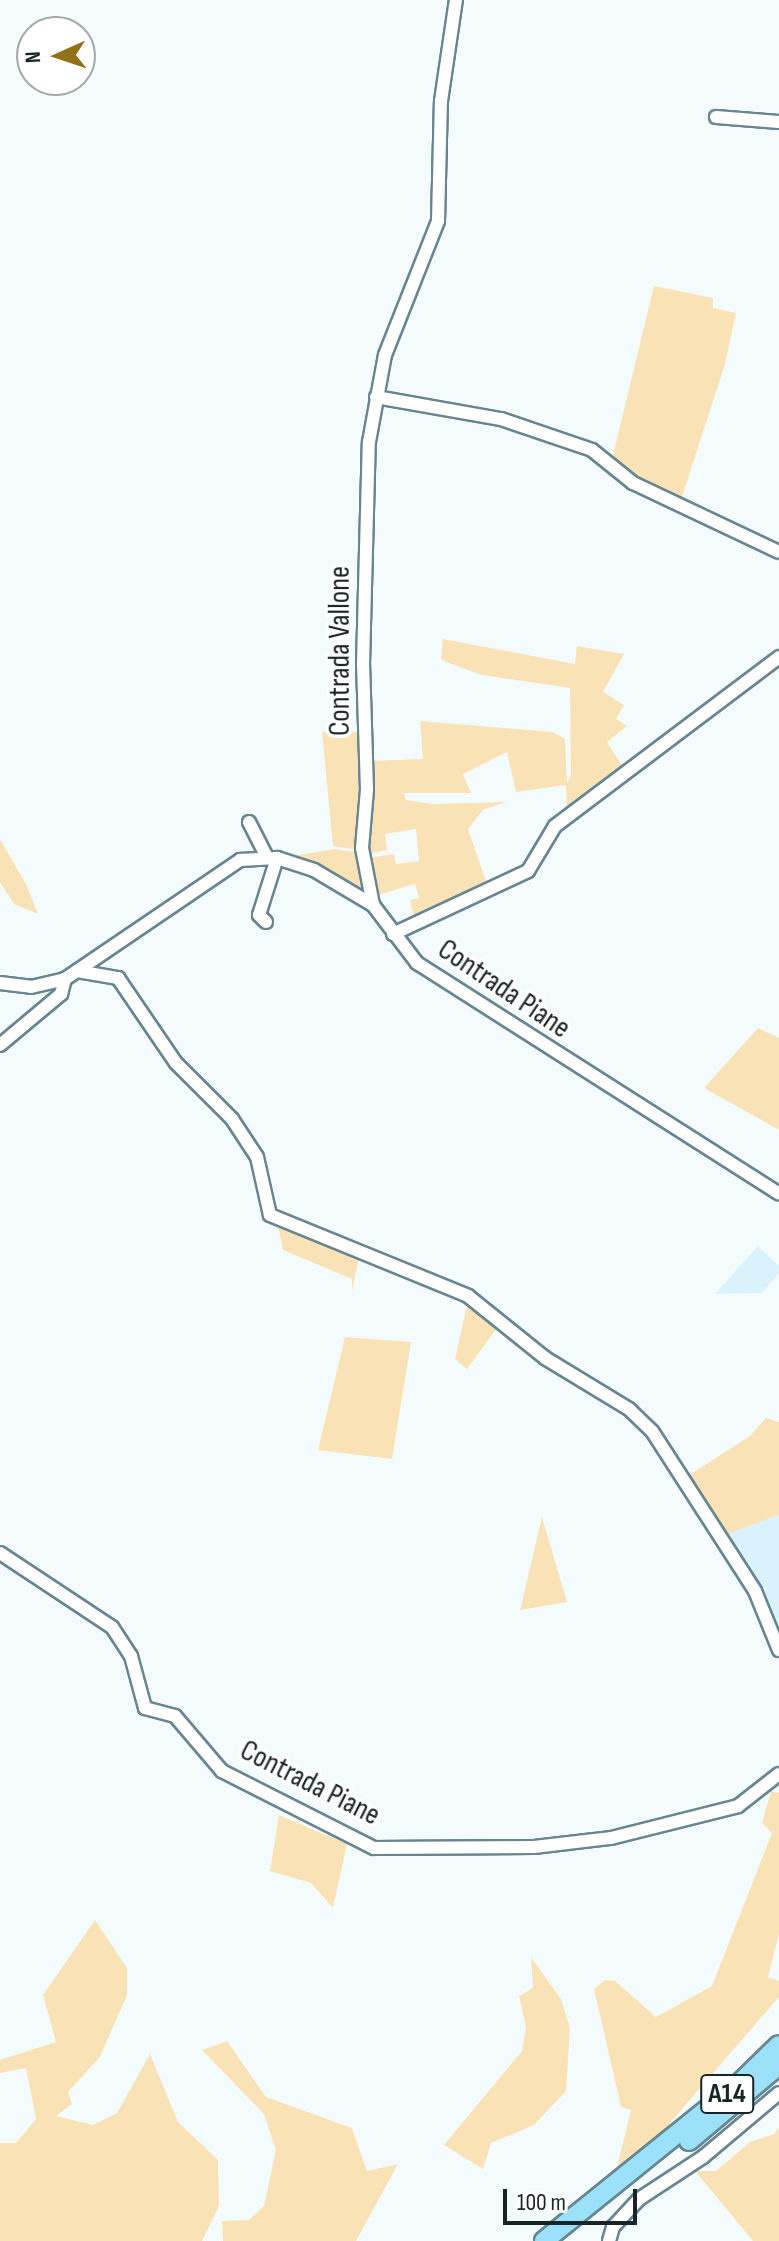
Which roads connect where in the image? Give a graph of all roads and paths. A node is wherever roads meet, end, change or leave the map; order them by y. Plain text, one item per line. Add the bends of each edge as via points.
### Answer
1 (456, 0) edge
2 (716, 117) dead end
3 (779, 122) edge
4 (376, 397) junction
5 (779, 552) edge
6 (779, 657) edge
7 (249, 822) dead end
8 (272, 857) junction
9 (373, 905) junction
10 (266, 922) dead end
11 (393, 934) junction
12 (77, 971) junction
13 (65, 979) junction
14 (0, 983) edge
15 (0, 1045) edge
16 (779, 1194) edge
17 (0, 1553) edge
18 (779, 1650) edge
19 (779, 1774) edge
20 (779, 2045) edge
21 (779, 2065) edge
22 (779, 2093) edge
23 (674, 2145) junction
24 (544, 2241) edge
25 (563, 2241) edge
26 (609, 2241) edge

1 - 4 street, Contrada Vallone via 441,101 438,221 385,355
2 - 3 street
4 - 5 street via 501,419 592,450 633,483
4 - 9 street, Contrada Vallone via 366,484 363,664 367,790 362,848
6 - 11 street via 555,826 528,871
7 - 8 street
8 - 9 street, Contrada Piane via 314,870
8 - 10 street via 259,915
8 - 12 street via 240,860
9 - 11 street, Contrada Piane
11 - 16 street, Contrada Piane via 417,963 492,1015
12 - 13 street
12 - 18 street via 118,978 176,1063 232,1119 257,1157 270,1215 468,1296 545,1358 629,1409 652,1431 755,1591
13 - 14 street via 31,987
13 - 15 street via 61,994
17 - 19 street, Contrada Piane via 112,1627 131,1656 145,1708 175,1716 222,1771 374,1848 534,1847 611,1838 738,1806
20 - 23 highway, A14
21 - 23 highway, A14
22 - 26 street via 703,2157 639,2199 613,2227
23 - 24 highway, A14
23 - 25 highway, A14

